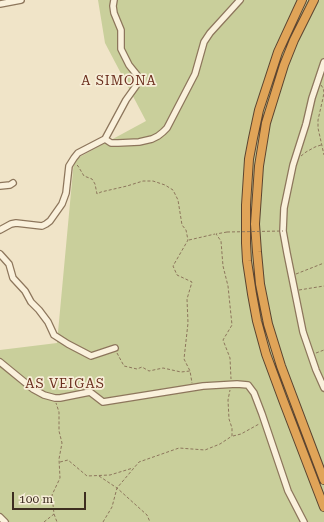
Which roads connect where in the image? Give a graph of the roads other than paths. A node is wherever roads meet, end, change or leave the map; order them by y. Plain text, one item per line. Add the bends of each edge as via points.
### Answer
1 (21, 0) edge
2 (114, 0) edge
3 (240, 0) edge
4 (302, 0) edge
5 (314, 0) edge
6 (0, 4) edge
7 (324, 62) edge
8 (105, 139) junction
9 (13, 183) dead end
10 (0, 186) edge
11 (0, 230) edge
12 (0, 254) edge
13 (115, 348) road end
14 (0, 362) edge
15 (324, 388) edge
16 (324, 480) edge
17 (324, 507) edge
18 (0, 518) edge
19 (5, 522) edge
20 (304, 522) edge

1 - 6 street
2 - 8 street via 114,13 121,30 121,46 138,78 136,86
3 - 8 street via 204,42 195,74 163,132 139,142 118,143
4 - 17 highway via 278,52 252,138 246,206 246,243 252,294 266,354
5 - 16 highway via 284,65 266,123 258,166 255,224 260,284 268,324 280,366
7 - 15 street via 294,160 284,208 283,231 303,332
8 - 11 street via 78,153 71,163 62,204 46,224 42,226 16,223
9 - 10 street
12 - 13 street via 9,264 13,278 48,322 54,335 92,356
14 - 20 street via 32,389 55,398 90,392 103,402 193,387 248,385 254,393 265,421 288,490
18 - 19 street

